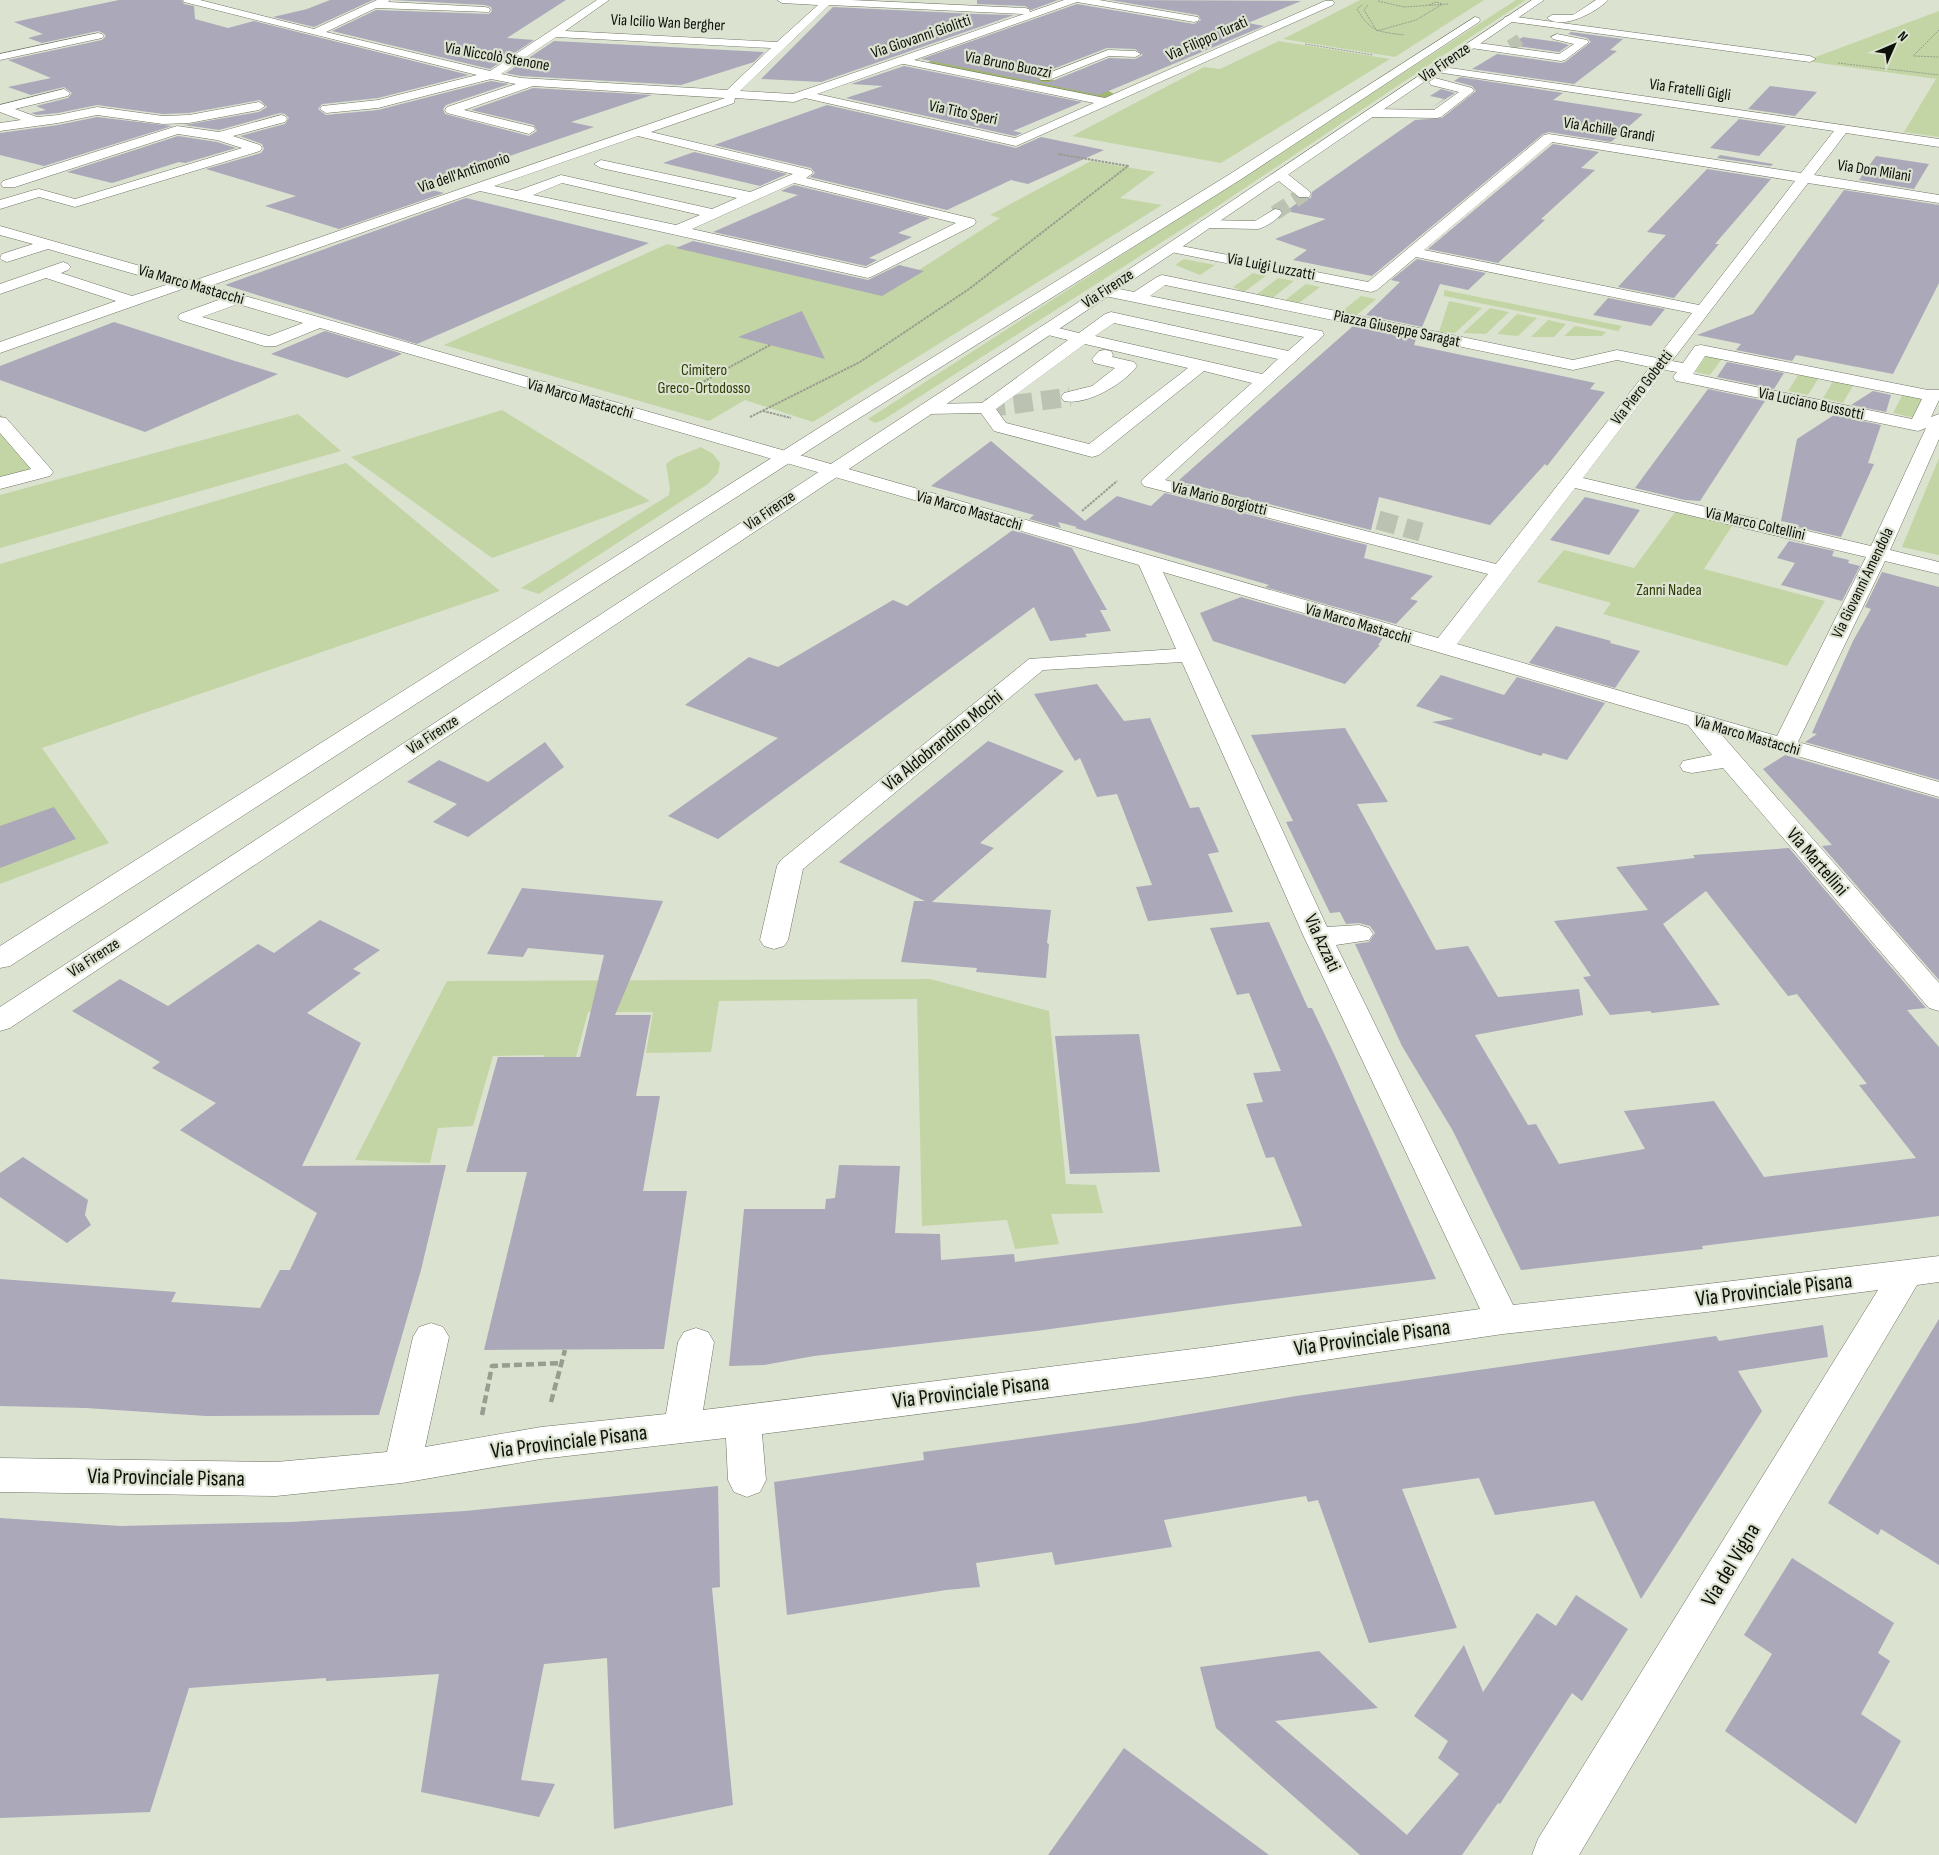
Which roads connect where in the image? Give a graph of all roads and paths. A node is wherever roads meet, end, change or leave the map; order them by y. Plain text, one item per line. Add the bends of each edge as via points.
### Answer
1 (188, 0) edge
2 (782, 0) edge
3 (1074, 0) edge
4 (1080, 0) edge
5 (1308, 0) edge
6 (1432, 0) edge
7 (1539, 0) edge
8 (1604, 0) edge
9 (828, 1) edge
10 (1379, 1) edge
11 (1435, 1) edge
12 (381, 2) edge
13 (1165, 3) dead end
14 (1329, 3) junction
15 (607, 4) edge
16 (1357, 5) junction
17 (1368, 5) junction
18 (1441, 5) junction
19 (1426, 6) junction
20 (1568, 9) dead end
21 (485, 10) dead end
22 (1143, 11) junction
23 (1039, 12) junction
24 (1554, 18) junction
25 (1502, 19) junction
26 (1194, 20) dead end
27 (1939, 30) edge
28 (1378, 31) junction
29 (316, 32) junction
30 (554, 34) junction
31 (1405, 35) dead end
32 (98, 36) dead end
33 (1933, 36) junction
34 (1939, 37) edge
35 (1227, 38) dead end
36 (1250, 38) junction
37 (780, 45) junction
38 (1471, 45) junction
39 (1193, 52) dead end
40 (925, 54) junction
41 (1135, 54) dead end
42 (1212, 55) junction
43 (1374, 55) dead end
44 (1939, 57) edge
45 (0, 58) edge
46 (1810, 59) joint
47 (902, 61) junction
48 (1428, 74) junction
49 (492, 75) junction
50 (1939, 75) edge
51 (857, 77) junction
52 (1045, 78) junction
53 (1599, 80) dead end
54 (878, 82) dead end
55 (533, 83) junction
56 (1584, 91) junction
57 (64, 93) dead end
58 (730, 94) junction
59 (1124, 94) junction
60 (746, 95) junction
61 (806, 95) junction
62 (1107, 102) junction
63 (259, 106) dead end
64 (326, 109) dead end
65 (1372, 113) junction
66 (1682, 116) dead end
67 (281, 119) dead end
68 (36, 121) junction
69 (0, 127) edge
70 (529, 130) dead end
71 (636, 132) junction
72 (1838, 134) junction
73 (219, 136) junction
74 (666, 140) junction
75 (1016, 142) junction
76 (1875, 145) dead end
77 (1939, 145) edge
78 (648, 146) dead end
79 (620, 157) dead end
80 (556, 160) junction
81 (590, 167) junction
82 (1280, 174) junction
83 (1804, 178) junction
84 (561, 179) junction
85 (792, 179) junction
86 (478, 188) junction
87 (39, 193) junction
88 (1304, 194) dead end
89 (516, 196) junction
90 (751, 197) junction
91 (1939, 199) edge
92 (0, 205) edge
93 (1443, 206) dead end
94 (1464, 210) junction
95 (1275, 213) tunnel mouth
96 (715, 214) junction
97 (1431, 216) dead end
98 (1452, 220) junction
99 (1206, 224) junction
100 (0, 230) edge
101 (678, 230) junction
102 (48, 244) junction
103 (1171, 248) junction
104 (1412, 252) junction
105 (7, 257) dead end
106 (92, 257) junction
107 (46, 273) junction
108 (190, 285) junction
109 (1371, 287) joint
110 (0, 289) edge
111 (1105, 290) junction
112 (1137, 297) junction
113 (236, 298) junction
114 (131, 301) junction
115 (1702, 310) junction
116 (317, 323) junction
117 (1046, 330) junction
118 (1082, 338) junction
119 (770, 345) dead end
120 (1118, 346) junction
121 (0, 348) edge
122 (1064, 351) junction
123 (1290, 357) junction
124 (1100, 359) junction
125 (1661, 364) junction
126 (1202, 365) junction
127 (1688, 369) junction
128 (1264, 380) junction
129 (1070, 398) tunnel mouth
130 (986, 408) junction
131 (927, 409) junction
132 (641, 416) junction
133 (746, 418) dead end
134 (1939, 419) edge
135 (0, 422) edge
136 (784, 458) junction
137 (1167, 468) junction
138 (830, 471) junction
139 (1198, 476) dead end
140 (1120, 479) dead end
141 (1571, 481) junction
142 (0, 483) edge
143 (1420, 532) tunnel mouth
144 (1054, 536) junction
145 (1878, 554) junction
146 (1441, 556) junction
147 (1148, 563) junction
148 (1939, 568) edge
149 (1502, 572) junction
150 (1442, 648) junction
151 (1189, 654) junction
152 (1697, 721) junction
153 (1784, 746) junction
154 (1728, 760) junction
155 (1692, 766) dead end
156 (1939, 790) edge
157 (1359, 934) dead end
158 (1318, 937) junction
159 (774, 940) dead end
160 (0, 959) edge
161 (1939, 1001) edge
162 (0, 1020) edge
163 (1923, 1272) edge
164 (1503, 1320) junction
165 (431, 1337) dead end
166 (696, 1342) dead end
167 (565, 1350) dead end
168 (561, 1363) junction
169 (554, 1391) dead end
170 (482, 1416) dead end
171 (743, 1420) junction
172 (682, 1428) junction
173 (402, 1467) junction
174 (0, 1475) edge
175 (747, 1480) dead end
176 (1554, 1855) edge

1 - 29 street, Via Niccolò Stenone
2 - 9 street
3 - 23 street, Via Giovanni Giolitti
4 - 22 street
5 - 14 street
6 - 11 path
7 - 25 street, Via Firenze
8 - 24 street via 1575,18
9 - 23 street
9 - 37 street via 804,18
10 - 17 path
10 - 19 path via 1404,7
11 - 18 path via 1445,5
11 - 19 path
12 - 21 street
12 - 29 street
13 - 22 street
14 - 16 street
14 - 36 street, Via Filippo Turati
15 - 30 street via 593,8
16 - 17 path
16 - 28 path via 1365,24
17 - 28 path via 1364,10
18 - 19 path
18 - 28 path via 1416,20
20 - 24 street
22 - 26 street
23 - 40 street, Via Giovanni Giolitti
24 - 25 street
25 - 38 street, Via Firenze
25 - 38 street via 1583,42 1562,58
25 - 46 street
25 - 136 street, Via Firenze via 1235,177
27 - 33 path
28 - 31 path
29 - 49 street, Via Niccolò Stenone
30 - 37 street, Via Icilio Wan Bergher
30 - 49 street
32 - 45 street
33 - 34 path
33 - 44 path via 1913,56
35 - 36 street
36 - 42 street, Via Filippo Turati
36 - 43 path
37 - 58 street
38 - 48 street, Via Firenze
39 - 42 street
40 - 47 street, Via Giovanni Giolitti
40 - 52 street, Via Bruno Buozzi
41 - 52 street via 1108,52
42 - 59 street, Via Filippo Turati
46 - 50 path
47 - 51 street, Via Giovanni Giolitti
47 - 62 street, Via Bruno Buozzi
48 - 56 street, Via Fratelli Gigli
48 - 65 street, Via Firenze
48 - 65 street via 1468,91 1437,114
49 - 55 street, Via Niccolò Stenone
49 - 64 street via 378,104
51 - 54 street
51 - 61 street, Via Giovanni Giolitti
52 - 59 street, Via Bruno Buozzi
53 - 56 street
55 - 58 street, Via Niccolò Stenone
55 - 70 street via 451,110
56 - 72 street, Via Fratelli Gigli
57 - 68 street via 2,108
58 - 60 street, Via Niccolò Stenone
59 - 62 street, Via Filippo Turati
60 - 61 street, Via Niccolò Stenone via 794,98
60 - 71 street, Via dell'Antimonio
61 - 75 street, Via Tito Speri
62 - 75 street, Via Tito Speri
63 - 68 street via 189,119 163,120 97,111
65 - 82 street, Via Firenze
66 - 72 street
67 - 73 street
68 - 69 street
71 - 74 street
71 - 80 street, Via dell'Antimonio
72 - 77 street, Via Fratelli Gigli
72 - 83 street, Via Piero Gobetti
73 - 87 street via 177,130 8,184
73 - 87 street via 255,148 75,202
74 - 78 street
74 - 85 street via 806,173
75 - 133 path via 1022,143 1017,145 1054,154 1128,166 968,289 860,362
76 - 77 street
79 - 81 street
80 - 81 street
80 - 86 street, Via dell'Antimonio
81 - 84 street
81 - 90 street
82 - 88 street
82 - 99 street, Via Firenze
83 - 91 street, Via Don Milani
83 - 94 street, Via Achille Grandi via 1550,138 1480,189
83 - 115 street, Via Piero Gobetti
84 - 89 street
84 - 96 street
85 - 90 street
85 - 101 street via 969,222 868,273
86 - 89 street
86 - 108 street, Via dell'Antimonio
87 - 92 street
89 - 101 street
90 - 96 street
93 - 94 street
94 - 98 street, Via Achille Grandi
95 - 99 street via 1258,225
96 - 101 street
97 - 98 street
98 - 104 street, Via Achille Grandi
99 - 103 street, Via Firenze
100 - 102 street, Via Marco Mastacchi
102 - 105 street
102 - 106 street, Via Marco Mastacchi
103 - 109 street, Via Luigi Luzzatti
103 - 111 street, Via Firenze
104 - 109 street, Via Achille Grandi
104 - 115 street
106 - 107 street
106 - 108 street, Via Marco Mastacchi
107 - 110 street
107 - 114 street
108 - 113 street, Via Marco Mastacchi
108 - 114 street, Via dell'Antimonio
111 - 112 street
111 - 117 street, Via Firenze
112 - 123 street, Via Mario Borgiotti via 1316,335
112 - 125 street, Piazza Giuseppe Saragat via 1162,280 1573,365 1617,355
113 - 116 street, Via Marco Mastacchi
113 - 116 street via 186,317 270,342
114 - 121 street, Via dell'Antimonio
115 - 125 street, Via Piero Gobetti
116 - 132 street, Via Marco Mastacchi
117 - 118 street
117 - 131 street, Via Firenze
118 - 120 street
118 - 122 street
118 - 123 street via 1111,317
119 - 132 path
120 - 124 street
120 - 126 street
122 - 124 street
122 - 130 street
123 - 128 street, Via Mario Borgiotti
124 - 129 street via 1128,366 1098,390
125 - 127 street
125 - 141 street, Via Piero Gobetti
126 - 128 street
126 - 130 street via 1092,451 1000,427
127 - 127 street, Via Luciano Bussotti via 1682,377 1918,426 1932,395 1702,350
128 - 137 street, Via Mario Borgiotti
130 - 131 street
131 - 138 street, Via Firenze
132 - 136 street, Via Marco Mastacchi
134 - 145 street, Via Giovanni Amendola
135 - 142 street via 43,472
136 - 138 street, Via Marco Mastacchi
136 - 160 street, Via Firenze
137 - 139 street
137 - 146 street, Via Mario Borgiotti via 1151,482
138 - 144 street, Via Marco Mastacchi
138 - 162 street, Via Firenze
140 - 144 path
141 - 145 street, Via Marco Coltellini via 1703,516
141 - 149 street, Via Piero Gobetti
143 - 146 street via 1454,540
144 - 147 street, Via Marco Mastacchi
145 - 148 street, Via Marco Coltellini
145 - 153 street, Via Giovanni Amendola
146 - 149 street, Via Mario Borgiotti
147 - 150 street, Via Marco Mastacchi
147 - 151 street, Via Azzati
149 - 150 street, Via Piero Gobetti
150 - 152 street, Via Marco Mastacchi
151 - 158 street, Via Azzati
151 - 159 street, Via Aldobrandino Mochi via 1037,664 790,866
152 - 153 street, Via Marco Mastacchi
152 - 154 street, Via Martellini
153 - 156 street, Via Marco Mastacchi
154 - 155 street
154 - 161 street, Via Martellini
157 - 158 street
158 - 164 street, Via Azzati
163 - 164 street, Via Provinciale Pisana
163 - 176 street, Via del Vigna
164 - 171 street, Via Provinciale Pisana via 1200,1363
165 - 173 street
166 - 172 street
167 - 168 path
168 - 169 path
168 - 170 path via 492,1366
171 - 172 street, Via Provinciale Pisana
171 - 175 street
172 - 173 street, Via Provinciale Pisana via 541,1443
173 - 174 street, Via Provinciale Pisana via 276,1480

